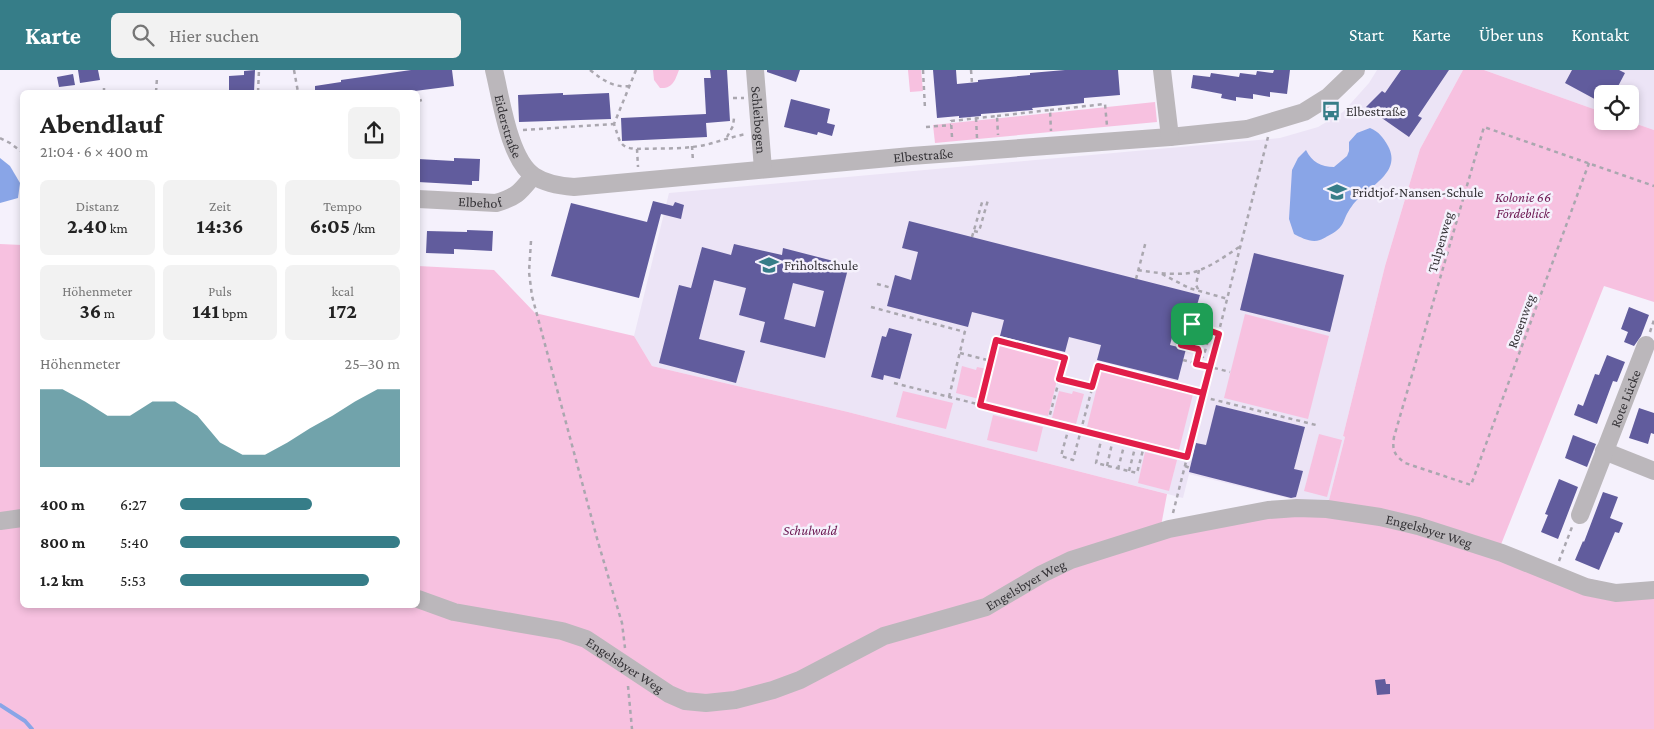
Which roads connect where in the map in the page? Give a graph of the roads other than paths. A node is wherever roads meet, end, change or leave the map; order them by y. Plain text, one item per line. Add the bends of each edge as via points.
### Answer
1 (494, 70) edge
2 (755, 70) edge
3 (1162, 70) edge
4 (1356, 70) edge
5 (1170, 137) junction
6 (764, 169) junction
7 (533, 176) junction
8 (420, 199) edge
9 (1646, 345) dead end
10 (1604, 451) junction
11 (1654, 471) edge
12 (1580, 514) road end
13 (20, 518) edge
14 (0, 520) edge
15 (1654, 590) edge
16 (420, 600) edge

1 - 7 street, Eiderstraße via 512,145 521,164
2 - 6 street, Schleibogen
3 - 5 street
4 - 5 street, Elbestraße via 1328,97 1304,112 1247,129
5 - 6 street, Elbestraße
6 - 7 street, Elbestraße via 574,187 558,186
7 - 8 street, Elbehof via 520,193 496,203
9 - 10 street, Rote Lücke
10 - 11 street
10 - 12 street, Rote Lücke
13 - 14 street
15 - 16 street, Engelsbyer Weg via 1616,593 1586,588 1502,553 1380,517 1330,509 1268,510 1169,529 1071,560 986,607 884,636 800,680 735,700 706,703 686,701 669,694 586,639 562,631 454,612

